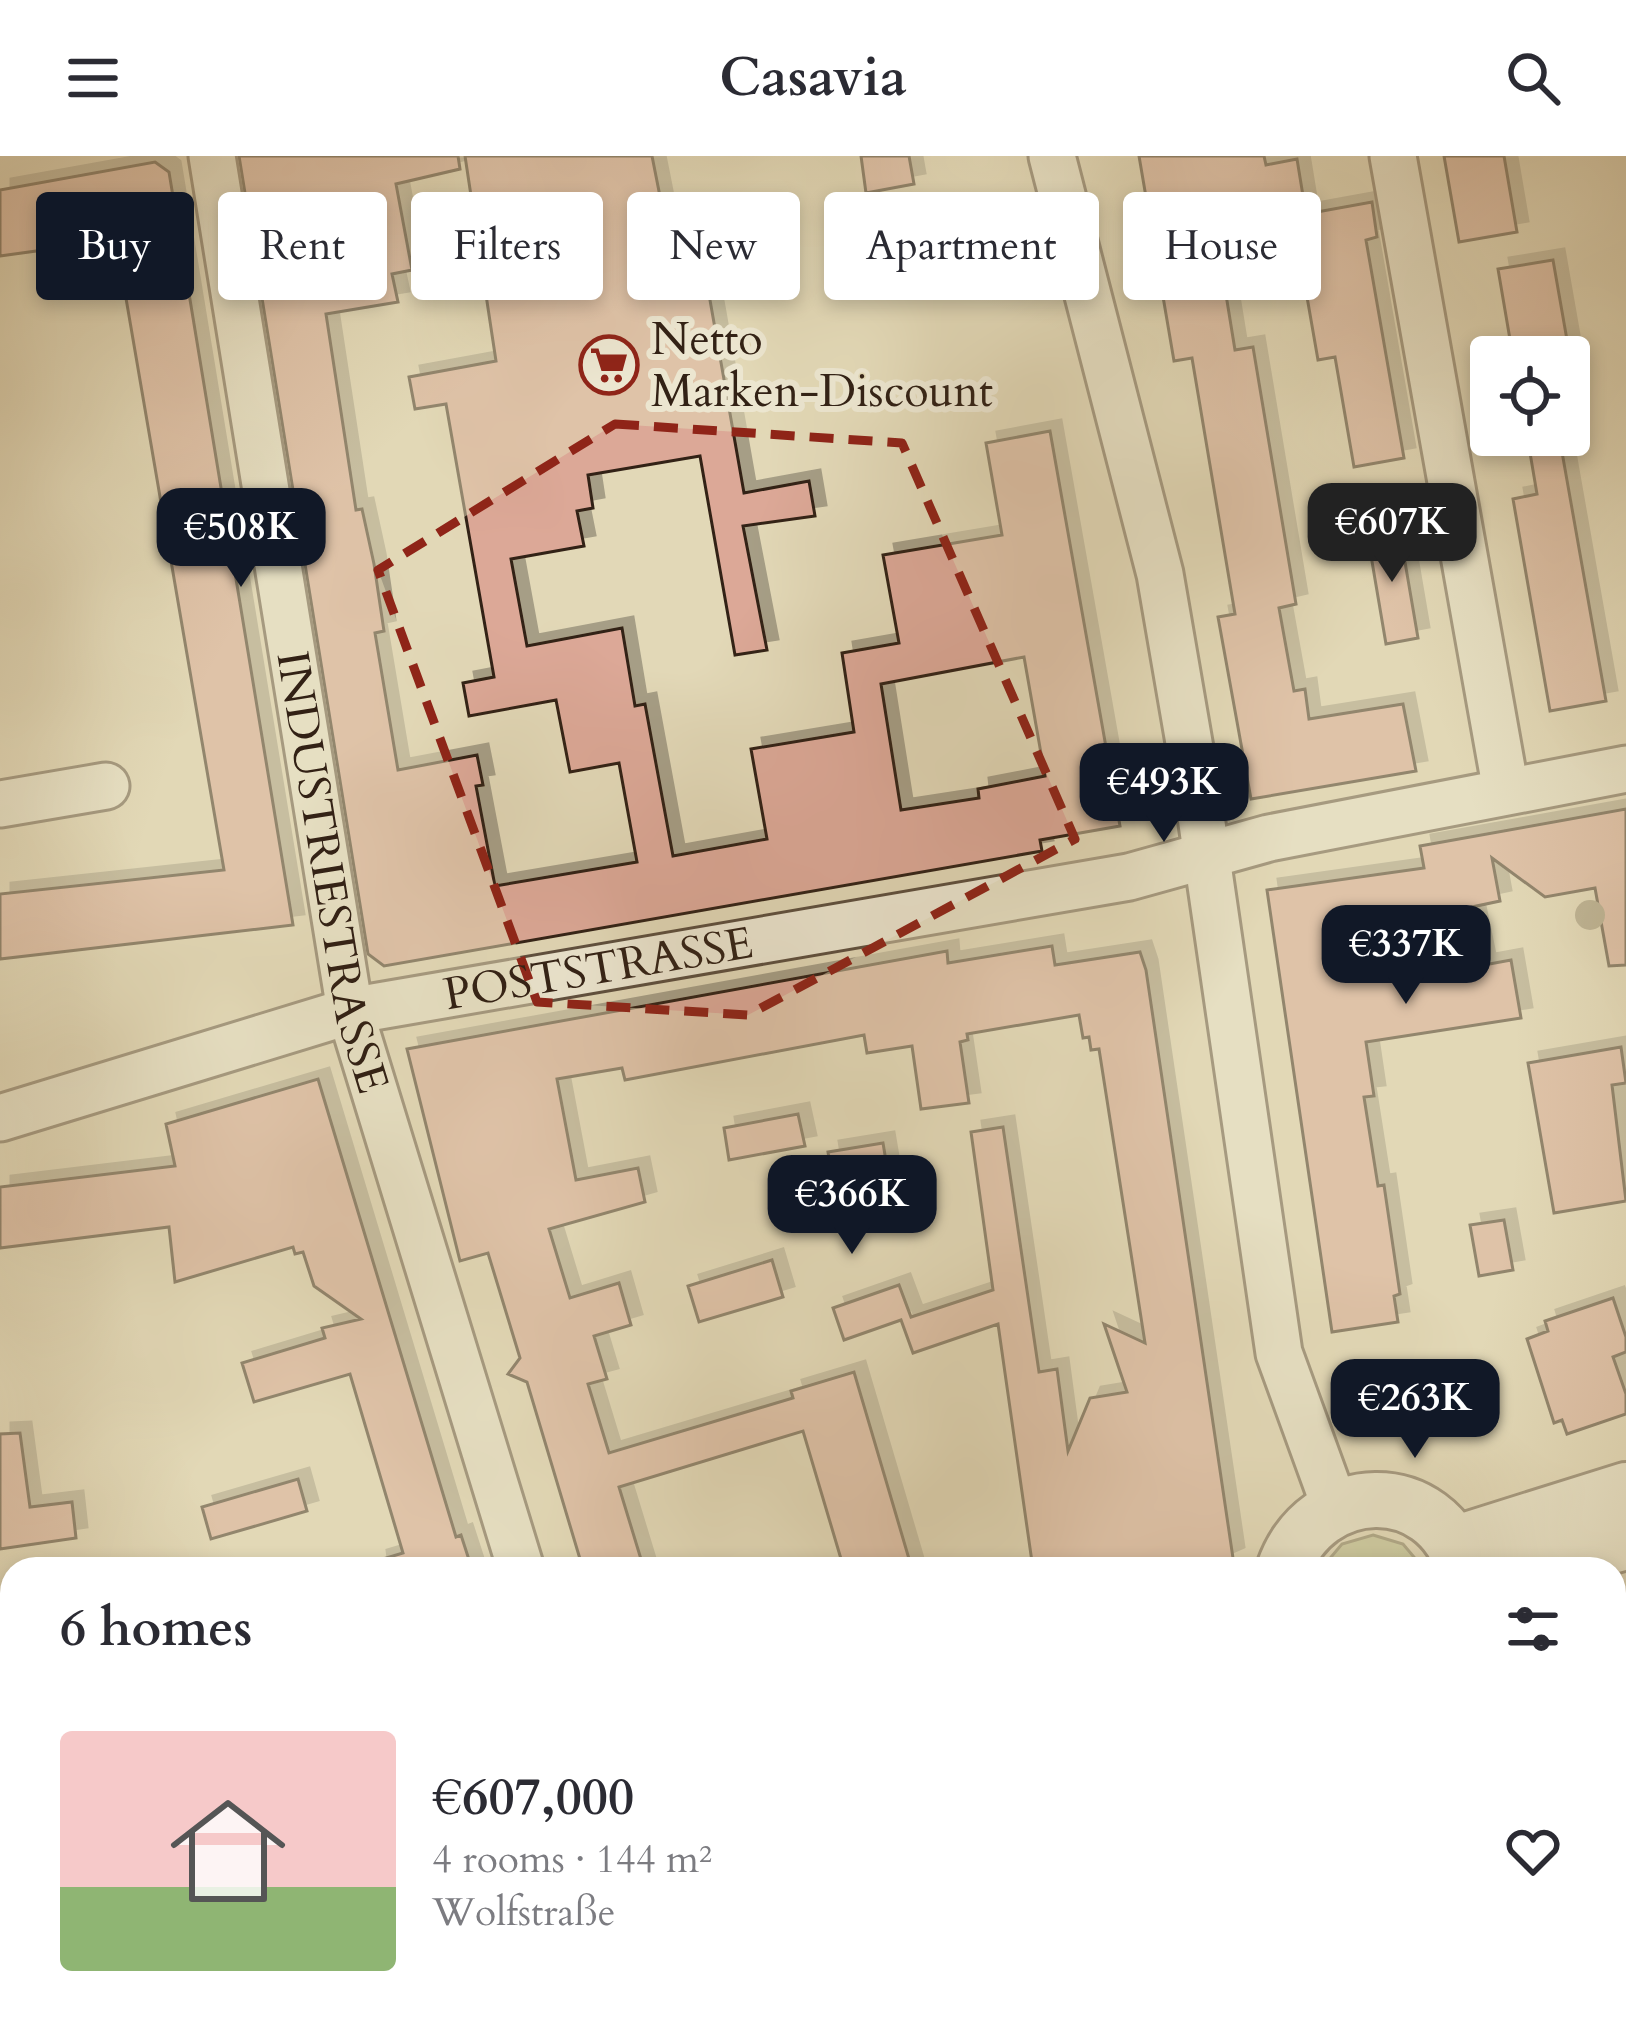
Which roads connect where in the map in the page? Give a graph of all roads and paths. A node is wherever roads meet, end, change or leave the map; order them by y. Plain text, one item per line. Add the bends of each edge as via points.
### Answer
1 (212, 156) edge
2 (1052, 156) edge
3 (1393, 156) edge
4 (1626, 770) edge
5 (106, 786) dead end
6 (1506, 791) junction
7 (0, 804) edge
8 (1206, 855) junction
9 (350, 1011) junction
10 (0, 1118) edge
11 (1626, 1490) edge
12 (1335, 1507) junction
13 (1626, 1542) edge
14 (1459, 1556) edge
15 (517, 1557) edge
16 (1291, 1557) edge
17 (1570, 1557) edge

1 - 9 street, INDUSTRIESTRASSE
2 - 8 street via 1160,574
3 - 6 street
4 - 6 street, POSTSTRASSE
5 - 7 street
6 - 8 street, POSTSTRASSE
8 - 9 street, POSTSTRASSE via 1129,877
8 - 12 street via 1279,1353
9 - 10 street, POSTSTRASSE
9 - 15 street, INDUSTRIESTRASSE
11 - 14 street
12 - 14 street via 1375,1499 1405,1504 1428,1516
12 - 16 street via 1306,1529
13 - 17 street

